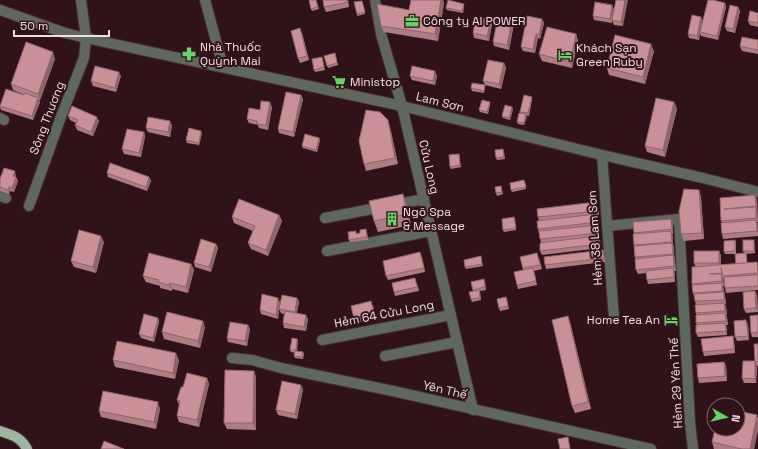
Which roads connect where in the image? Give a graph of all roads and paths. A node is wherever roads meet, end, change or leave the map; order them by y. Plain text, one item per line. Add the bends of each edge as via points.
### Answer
1 (81, 0) edge
2 (204, 0) edge
3 (375, 0) edge
4 (0, 10) edge
5 (86, 38) junction
6 (223, 67) junction
7 (402, 106) junction
8 (602, 155) junction
9 (758, 192) edge
10 (424, 199) junction
11 (29, 206) dead end
12 (325, 218) dead end
13 (607, 226) junction
14 (431, 231) junction
15 (327, 251) dead end
16 (451, 315) junction
17 (614, 319) dead end
18 (322, 340) dead end
19 (457, 342) junction
20 (385, 356) dead end
21 (232, 358) dead end
22 (473, 410) junction
23 (0, 431) edge
24 (27, 449) edge
25 (650, 449) edge
26 (693, 449) edge

1 - 5 street, Sông Thương
2 - 6 street
3 - 7 street, Cửu Long via 381,34
4 - 5 street, Lam Sơn
5 - 6 street, Lam Sơn
5 - 11 street, Sông Thương via 84,58
6 - 7 street, Lam Sơn
7 - 8 street, Lam Sơn
7 - 10 street, Cửu Long
8 - 9 street, Lam Sơn
8 - 13 street, Hẻm 38 Lam Sơn
10 - 12 street
10 - 14 street, Cửu Long
13 - 17 street, Hẻm 38 Lam Sơn
13 - 26 street, Hẻm 29 Yên Thế via 679,219
14 - 15 street
14 - 16 street, Cửu Long
16 - 18 street, Hẻm 64 Cửu Long
16 - 19 street, Cửu Long
19 - 20 street
19 - 22 street, Cửu Long
21 - 22 street, Yên Thế via 252,360
22 - 25 street, Yên Thế
23 - 24 main road via 17,436

